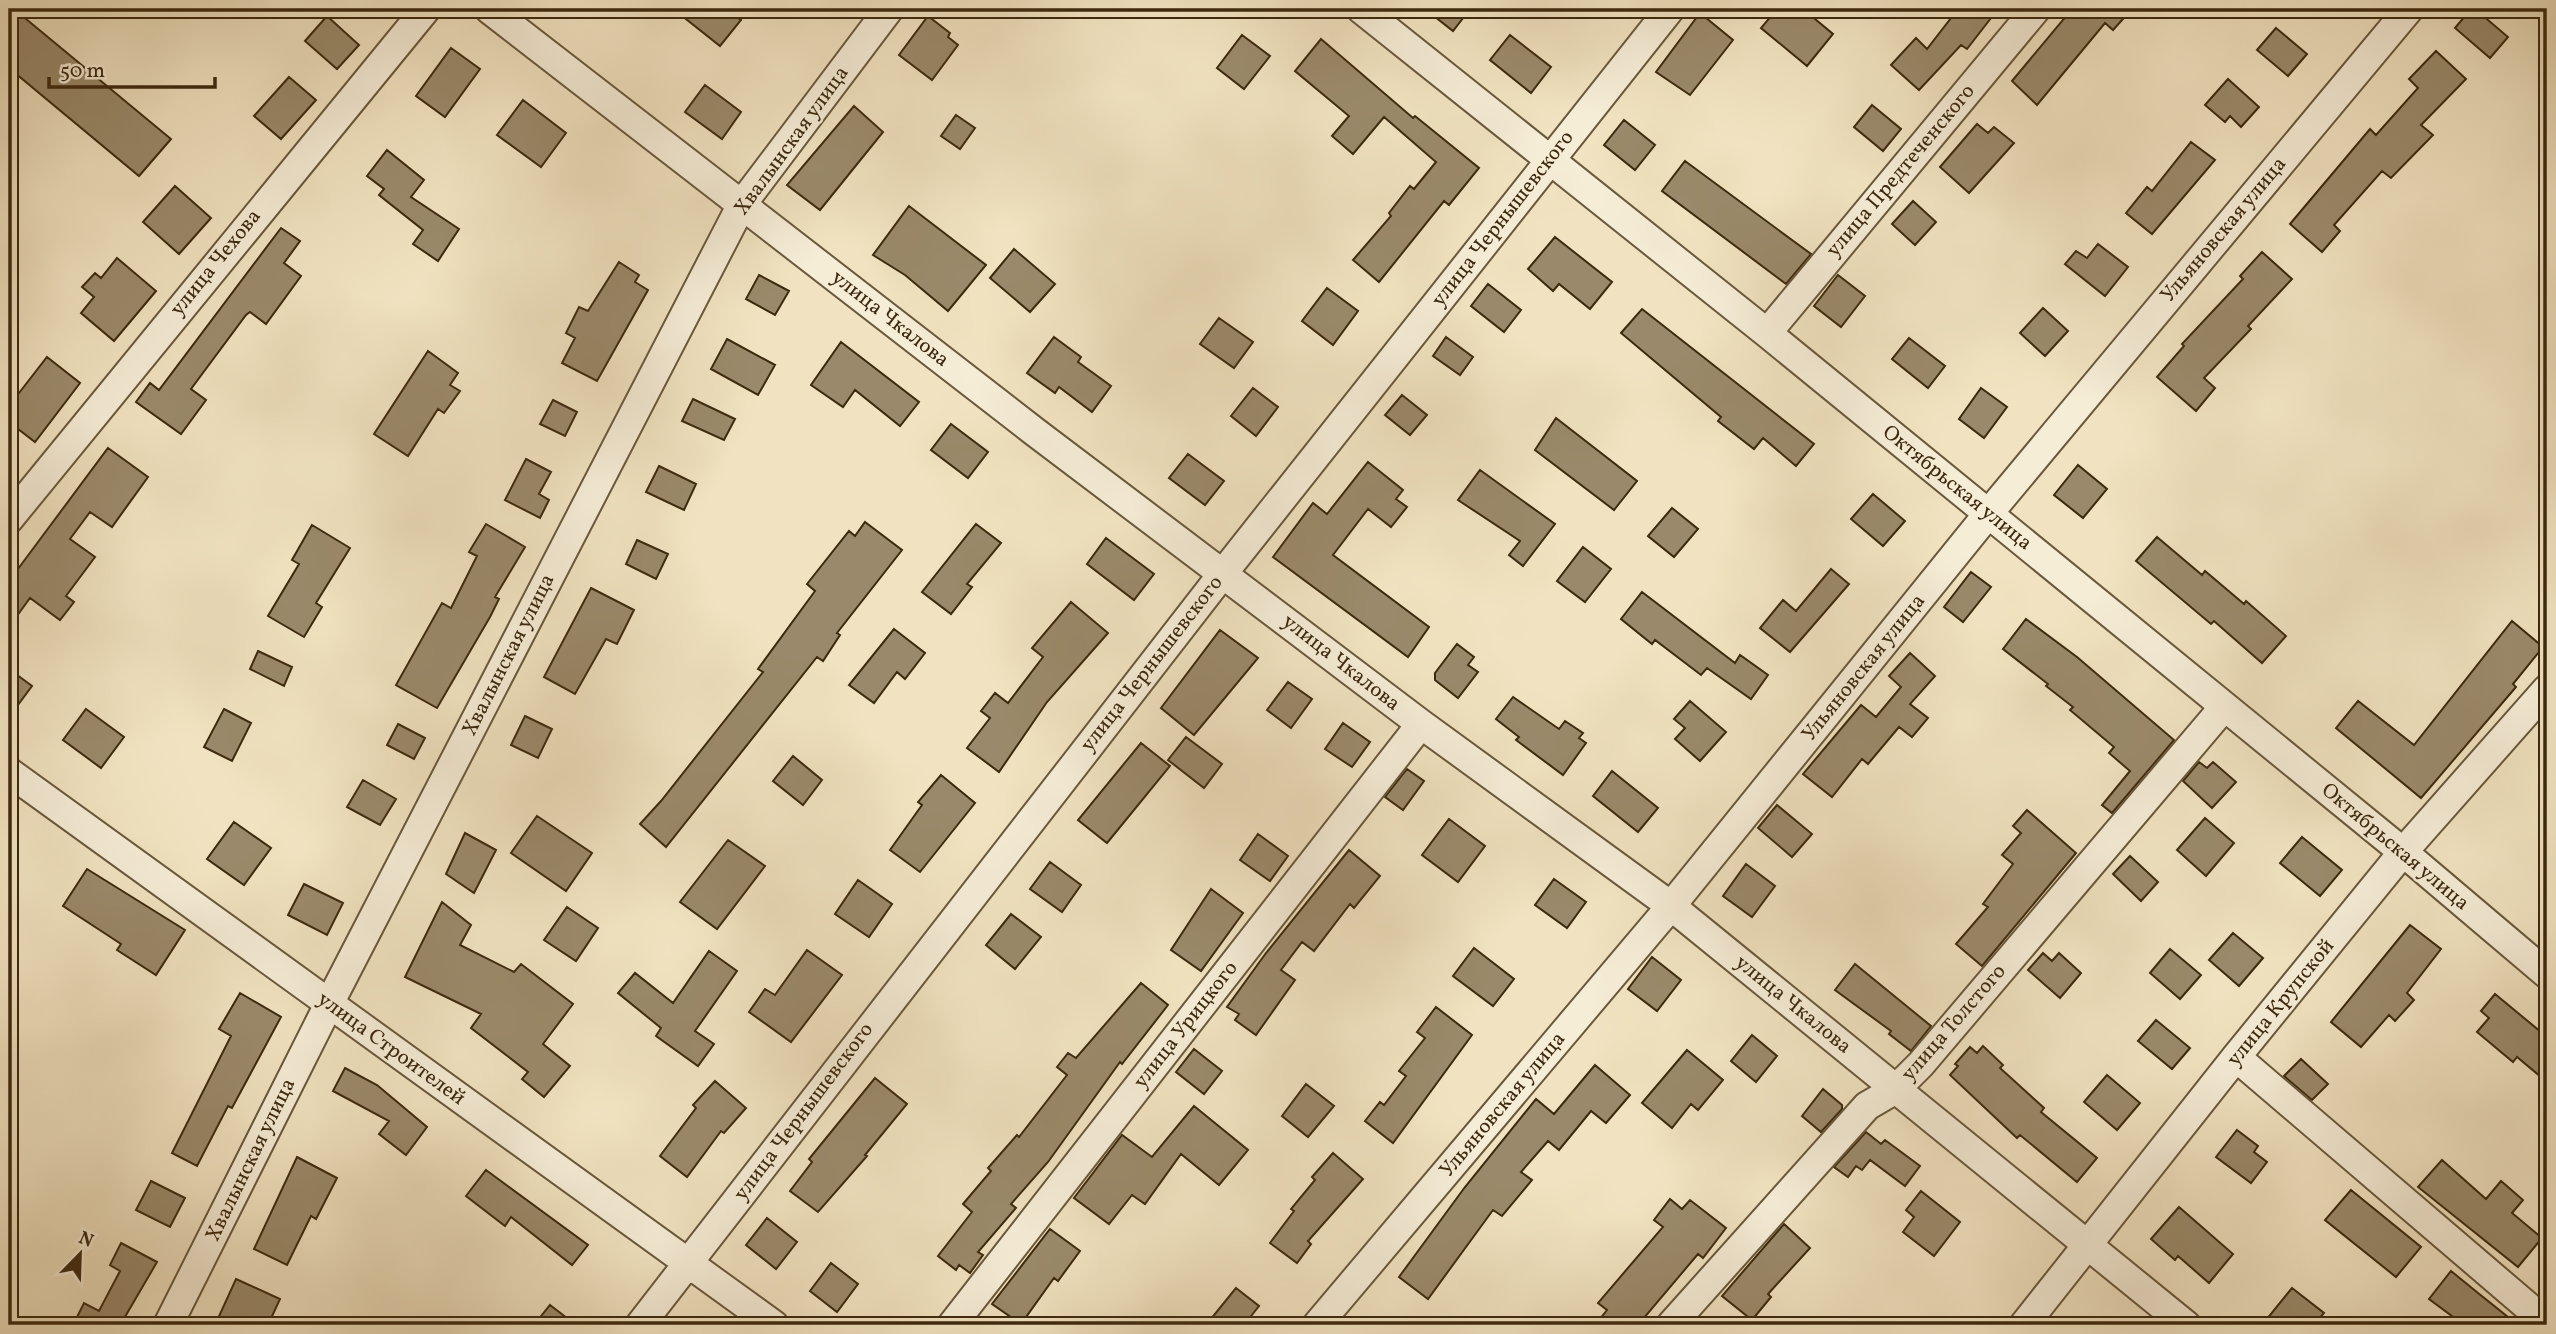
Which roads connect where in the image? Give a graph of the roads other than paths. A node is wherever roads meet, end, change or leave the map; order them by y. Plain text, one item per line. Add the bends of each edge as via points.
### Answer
1 (426, 9) edge
2 (489, 9) edge
3 (889, 9) edge
4 (1361, 9) edge
5 (1670, 9) edge
6 (2036, 9) edge
7 (2409, 9) edge
8 (1551, 157) junction
9 (742, 204) junction
10 (1767, 333) junction
11 (1988, 514) junction
12 (9, 519) edge
13 (1224, 572) junction
14 (2547, 689) edge
15 (2224, 707) junction
16 (1421, 724) junction
17 (9, 772) edge
18 (2403, 852) junction
19 (1671, 906) junction
20 (2547, 974) edge
21 (328, 1004) junction
22 (2236, 1057) junction
23 (1896, 1089) junction
24 (2088, 1245) junction
25 (690, 1262) junction
26 (2547, 1323) edge
27 (168, 1325) edge
28 (640, 1325) edge
29 (774, 1325) edge
30 (952, 1325) edge
31 (1317, 1325) edge
32 (1671, 1325) edge
33 (2024, 1325) edge
34 (2186, 1325) edge

1 - 12 street, улица Чехова
2 - 9 street, улица Чкалова
3 - 9 street, Хвалынская улица
4 - 8 street, Октябрьская улица
5 - 8 street, улица Чернышевского
6 - 10 street, улица Предтеченского
7 - 11 street, Ульяновская улица
8 - 10 street, Октябрьская улица
8 - 13 street, улица Чернышевского
9 - 13 street, улица Чкалова via 1034,432
9 - 21 street, Хвалынская улица
10 - 11 street, Октябрьская улица
11 - 15 street, Октябрьская улица
11 - 19 street, Ульяновская улица
13 - 16 street, улица Чкалова
13 - 25 street, улица Чернышевского
14 - 18 street, улица Крупской
15 - 18 street, Октябрьская улица
15 - 23 street, улица Толстого
16 - 19 street, улица Чкалова
16 - 30 street, улица Урицкого
17 - 21 street, улица Строителей
18 - 20 street, Октябрьская улица
18 - 22 street, улица Крупской
19 - 23 street, улица Чкалова
19 - 31 street, Ульяновская улица
21 - 25 street, улица Строителей
21 - 27 street, Хвалынская улица
22 - 24 street, улица Крупской
22 - 26 street
23 - 24 street, улица Чкалова
23 - 32 street, улица Толстого via 1867,1105
24 - 33 street, улица Крупской
24 - 34 street, улица Чкалова
25 - 28 street, улица Чернышевского
25 - 29 street, улица Строителей

